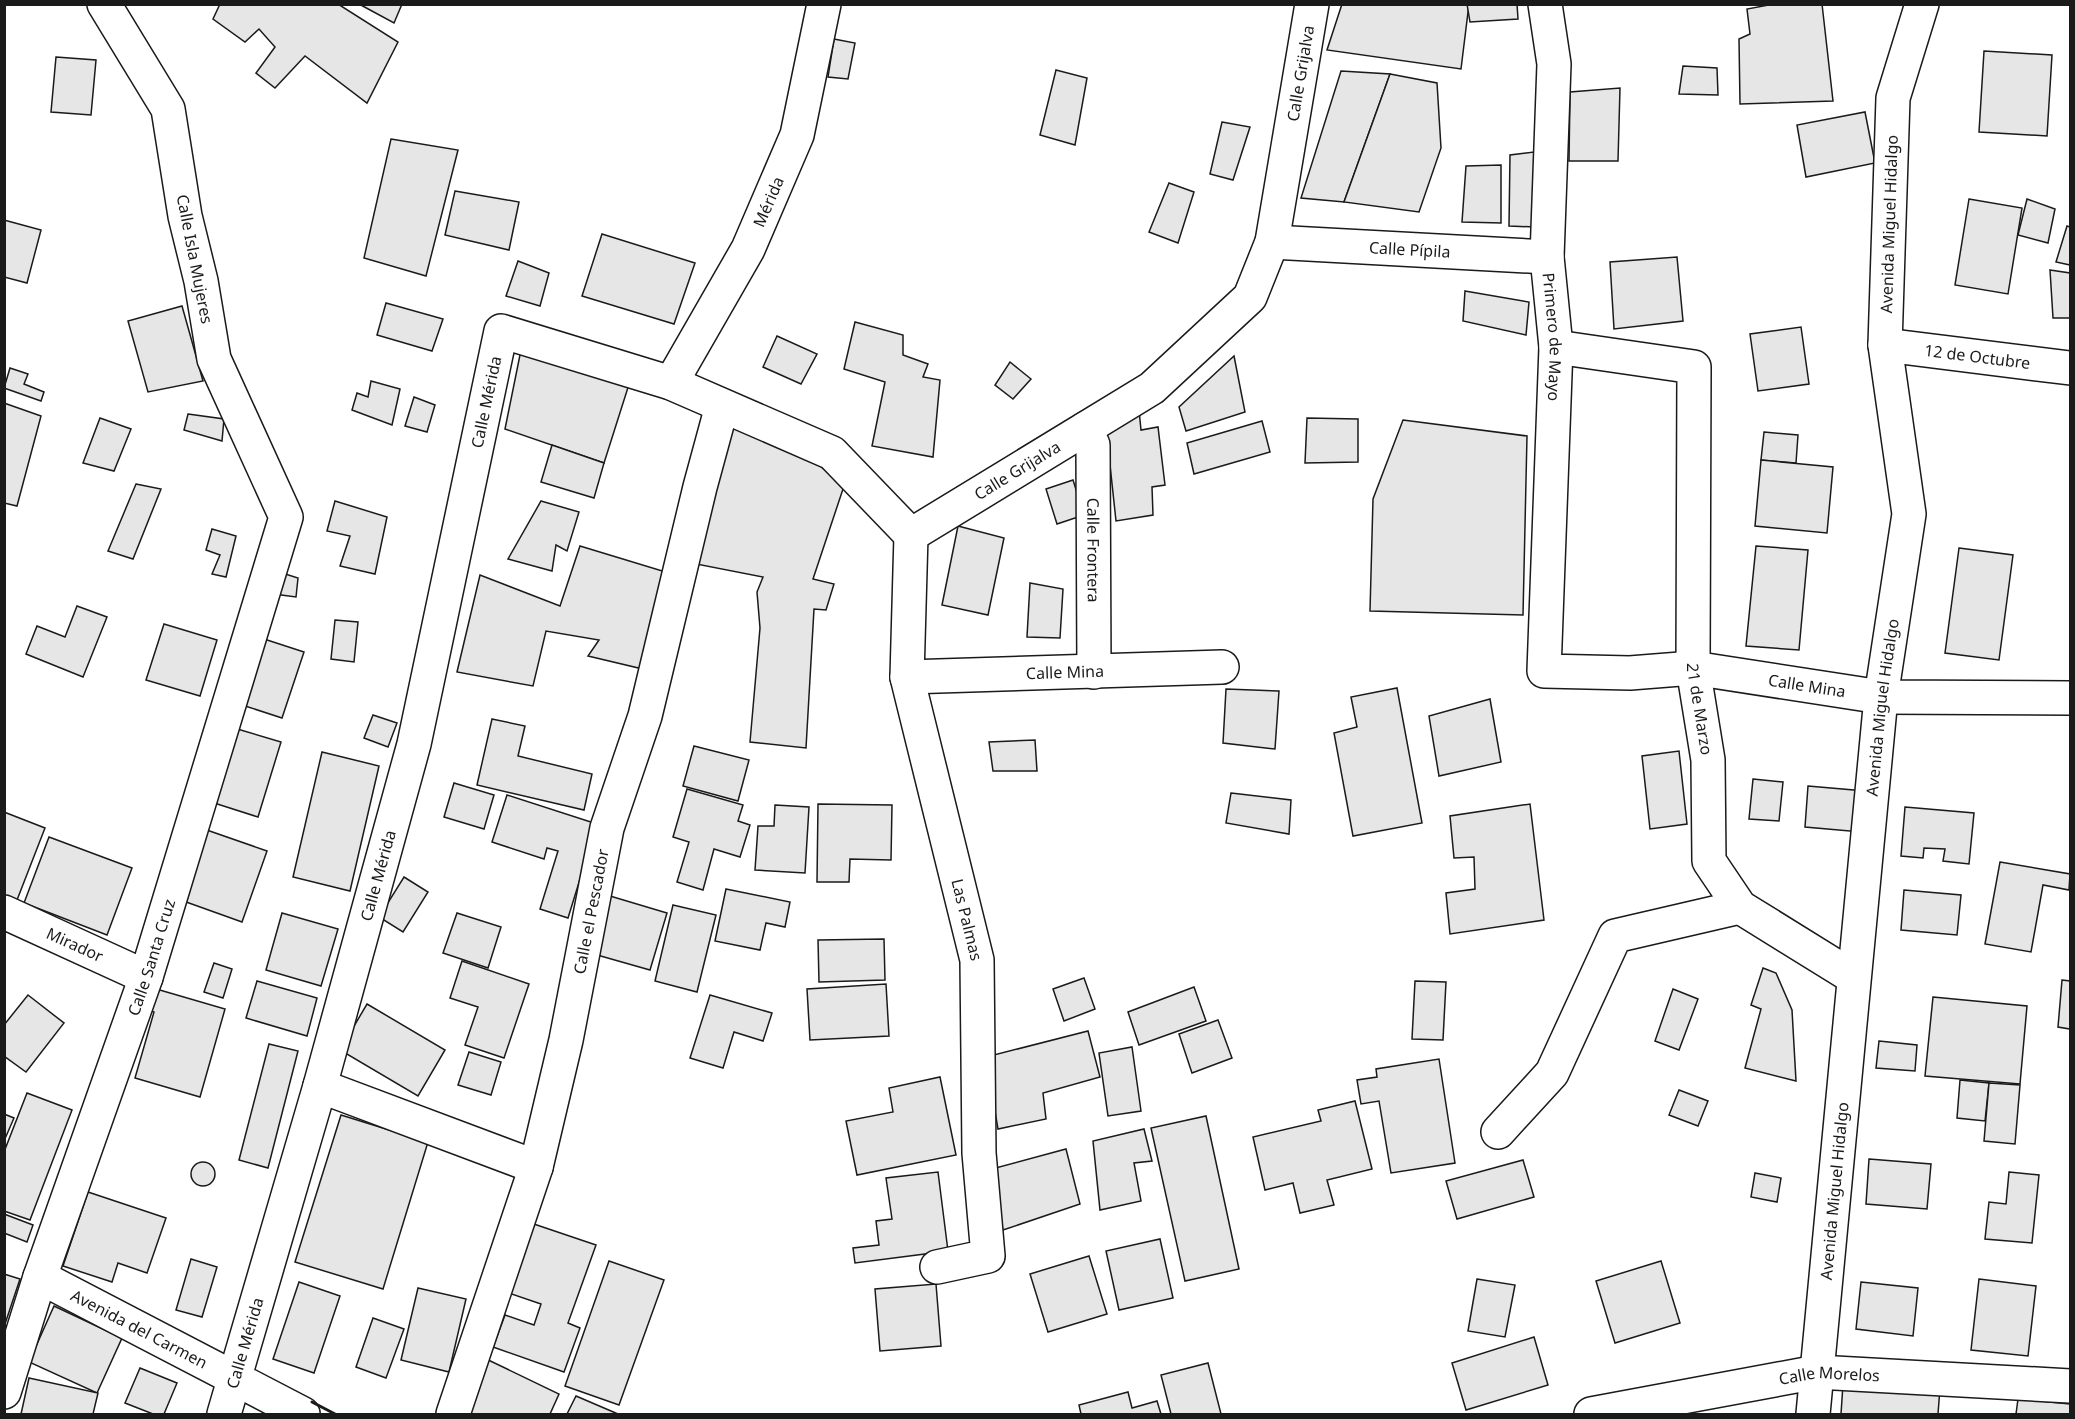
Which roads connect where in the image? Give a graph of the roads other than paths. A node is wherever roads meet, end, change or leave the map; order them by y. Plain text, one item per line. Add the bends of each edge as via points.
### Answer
1 (104, 4) edge
2 (825, 4) edge
3 (1312, 4) edge
4 (1545, 4) edge
5 (1922, 4) edge
6 (1272, 242) junction
7 (1547, 257) junction
8 (1885, 345) junction
9 (1556, 347) junction
10 (2070, 368) edge
11 (671, 383) junction
12 (722, 406) junction
13 (1085, 429) junction
14 (286, 517) joint
15 (911, 535) junction
16 (1222, 667) dead end
17 (1693, 668) junction
18 (1544, 671) joint
19 (1094, 672) junction
20 (907, 677) junction
21 (1881, 697) junction
22 (2070, 698) edge
23 (1740, 907) junction
24 (4, 912) edge
25 (146, 977) junction
26 (1853, 977) junction
27 (320, 1086) junction
28 (1498, 1132) dead end
29 (536, 1167) junction
30 (937, 1267) dead end
31 (40, 1277) junction
32 (1816, 1372) junction
33 (234, 1379) junction
34 (2070, 1386) edge
35 (4, 1392) edge
36 (224, 1414) edge
37 (303, 1414) edge
38 (453, 1414) edge
39 (1591, 1414) edge
40 (1813, 1414) edge

1 - 14 street, Calle Isla Mujeres via 168,109 214,359
2 - 11 street, Mérida via 797,135 748,249
3 - 6 street, Calle Grijalva
4 - 7 street, Primero de Mayo via 1554,64
5 - 8 street, Avenida Miguel Hidalgo via 1893,98
6 - 7 street, Calle Pípila
6 - 13 street, Calle Grijalva via 1250,297 1152,388
7 - 9 street, Primero de Mayo
8 - 10 street, 12 de Octubre
8 - 21 street, Avenida Miguel Hidalgo via 1909,514
9 - 17 street, 21 de Marzo via 1694,367
9 - 18 street, Primero de Mayo
11 - 12 street
11 - 27 street, Calle Mérida via 501,331 414,744
12 - 15 street via 832,453
12 - 29 street, Calle el Pescador via 645,716 607,828 566,1040
13 - 15 street, Calle Grijalva
13 - 19 street, Calle Frontera via 1093,445
14 - 25 street, Calle Santa Cruz
15 - 20 street, Las Palmas
16 - 19 street, Calle Mina
17 - 18 street, Calle Mina via 1630,673
17 - 21 street, Calle Mina
17 - 23 street, 21 de Marzo via 1708,760 1708,861
19 - 20 street, Calle Mina
20 - 30 street, Las Palmas via 977,960 979,1153 988,1256
21 - 22 street, Calle Mina
21 - 26 street, Avenida Miguel Hidalgo
23 - 26 street, 21 de Marzo
23 - 28 street via 1614,936 1552,1073
24 - 25 street, Mirador
25 - 31 street, Calle Santa Cruz
26 - 32 street, Avenida Miguel Hidalgo
27 - 29 street
27 - 33 street, Calle Mérida
29 - 38 street, Calle el Pescador
31 - 33 street, Avenida del Carmen
31 - 35 street, Calle Santa Cruz
32 - 34 street, Calle Morelos
32 - 39 street, Calle Morelos
32 - 40 street, Avenida Miguel Hidalgo
33 - 36 street, Calle Mérida
33 - 37 street, Avenida del Carmen

